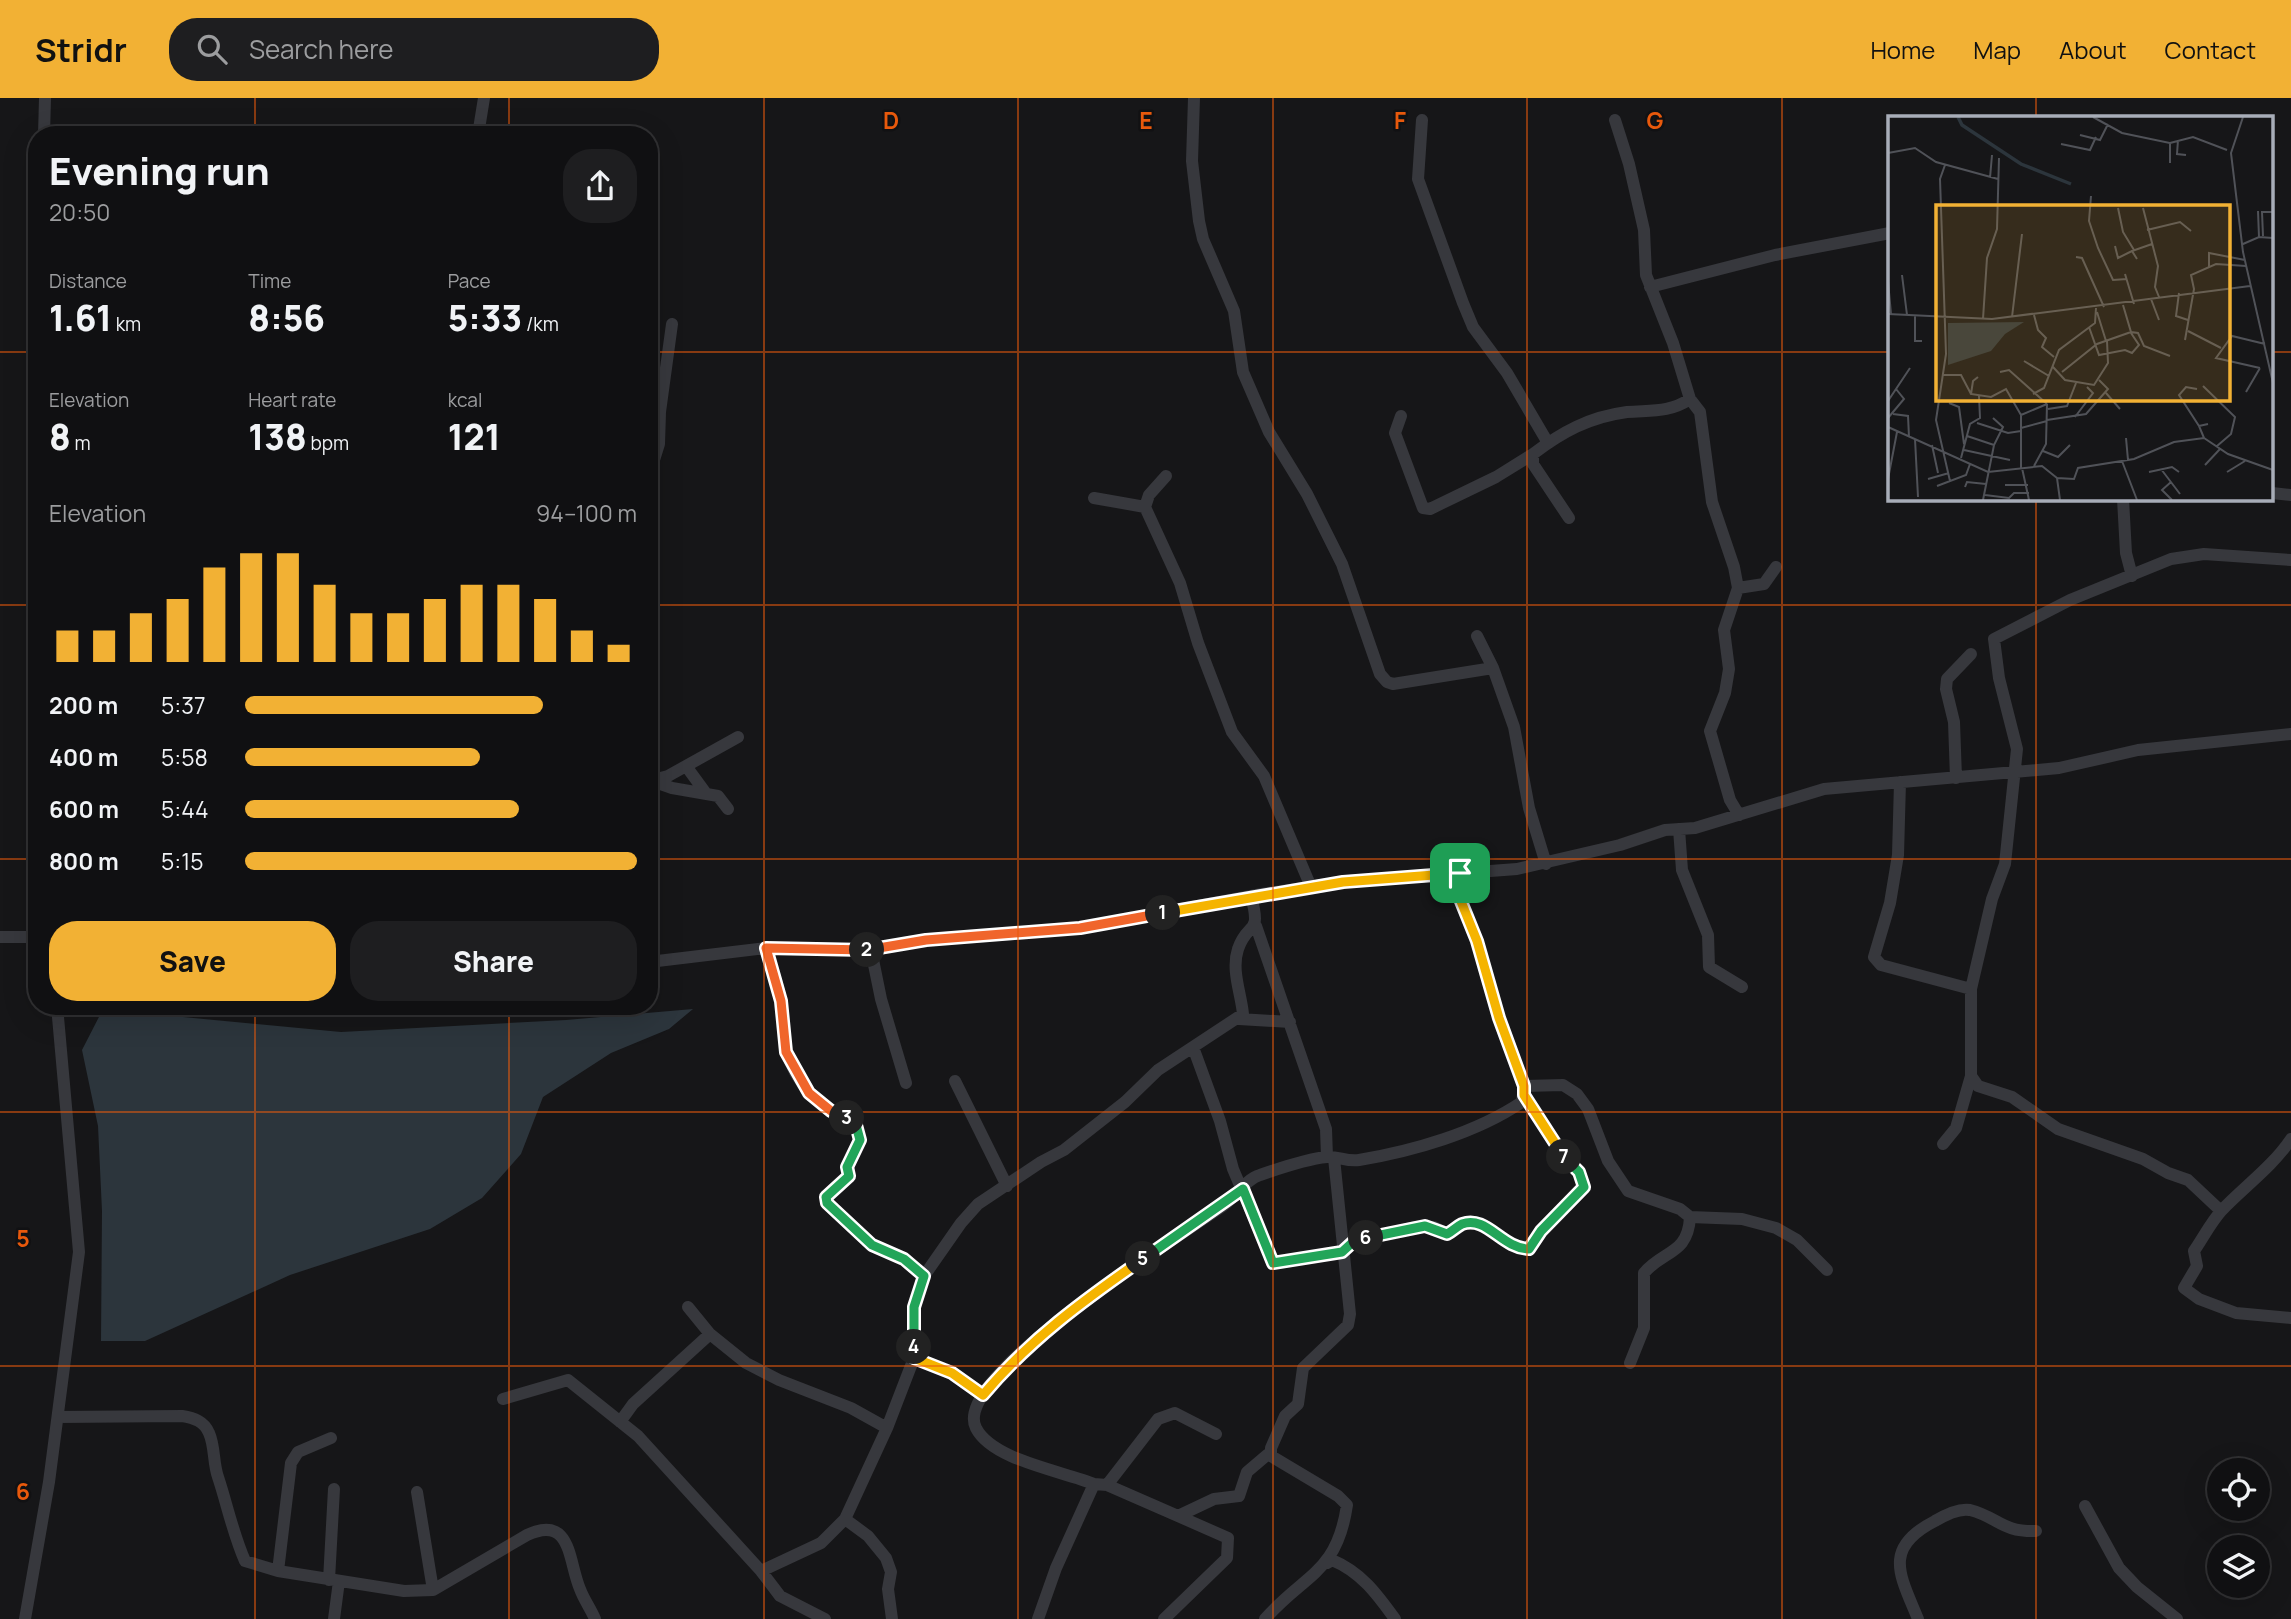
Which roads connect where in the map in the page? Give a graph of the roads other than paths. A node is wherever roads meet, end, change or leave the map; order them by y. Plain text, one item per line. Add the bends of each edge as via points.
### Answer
1 (44, 98) edge
2 (484, 98) edge
3 (1194, 98) edge
4 (1422, 120) dead end
5 (1615, 120) dead end
6 (44, 126) edge
7 (479, 126) edge
8 (1888, 233) edge
9 (1650, 287) junction
10 (672, 324) dead end
11 (1690, 400) junction
12 (1401, 416) dead end
13 (1549, 443) junction
14 (658, 447) edge
15 (1533, 454) junction
16 (1166, 477) dead end
17 (1094, 498) dead end
18 (2123, 500) edge
19 (1144, 507) junction
20 (1569, 518) dead end
21 (2291, 559) edge
22 (1776, 567) dead end
23 (2132, 576) junction
24 (1738, 588) junction
25 (1477, 636) dead end
26 (1971, 654) dead end
27 (1493, 668) junction
28 (2291, 734) edge
29 (738, 737) dead end
30 (686, 766) junction
31 (2013, 773) junction
32 (658, 778) edge
33 (1956, 778) junction
34 (1900, 782) junction
35 (658, 784) edge
36 (705, 792) junction
37 (728, 808) dead end
38 (1739, 815) junction
39 (1679, 829) junction
40 (1546, 864) junction
41 (1460, 873) junction
42 (1311, 887) junction
43 (1251, 896) junction
44 (1256, 926) junction
45 (0, 937) edge
46 (28, 937) edge
47 (766, 948) junction
48 (871, 950) junction
49 (658, 961) edge
50 (1742, 987) dead end
51 (1971, 989) junction
52 (58, 1015) edge
53 (1239, 1019) junction
54 (1290, 1022) junction
55 (1193, 1047) junction
56 (1971, 1076) junction
57 (956, 1081) dead end
58 (906, 1083) dead end
59 (1524, 1091) junction
60 (2291, 1139) edge
61 (1943, 1144) dead end
62 (1330, 1158) junction
63 (1007, 1186) junction
64 (1243, 1189) junction
65 (2221, 1211) junction
66 (1690, 1217) junction
67 (1342, 1252) junction
68 (1827, 1270) dead end
69 (924, 1276) junction
70 (688, 1307) dead end
71 (2291, 1318) edge
72 (710, 1334) junction
73 (914, 1358) junction
74 (1630, 1363) dead end
75 (983, 1395) junction
76 (503, 1399) dead end
77 (58, 1417) junction
78 (620, 1422) junction
79 (887, 1428) junction
80 (1216, 1434) dead end
81 (331, 1438) dead end
82 (1271, 1456) junction
83 (1100, 1485) junction
84 (334, 1489) dead end
85 (417, 1492) dead end
86 (2085, 1506) dead end
87 (1178, 1516) junction
88 (845, 1519) junction
89 (2036, 1531) dead end
90 (1327, 1563) junction
91 (761, 1570) junction
92 (278, 1571) junction
93 (334, 1580) junction
94 (433, 1590) junction
95 (25, 1619) edge
96 (334, 1619) edge
97 (595, 1619) edge
98 (825, 1619) edge
99 (892, 1619) edge
100 (1038, 1619) edge
101 (1164, 1619) edge
102 (1265, 1619) edge
103 (1395, 1619) edge
104 (1919, 1619) edge
105 (2177, 1619) edge

1 - 6 street
2 - 7 street
3 - 27 street via 1192,161 1199,221 1234,311 1243,372 1269,432 1342,564 1380,674 1393,684
4 - 13 street via 1418,179 1463,303 1473,327
5 - 9 street via 1644,230
8 - 9 street via 1775,255
9 - 11 street
10 - 14 street
11 - 13 street via 1660,412 1626,412 1568,428
11 - 24 street via 1700,412 1712,502
12 - 15 street via 1395,426 1398,442 1423,508 1430,509 1496,477
13 - 15 street
15 - 20 street via 1533,464
16 - 19 street
17 - 19 street
18 - 23 street
19 - 42 street via 1180,583 1233,732 1264,776
21 - 23 street via 2189,555
22 - 24 street via 1764,584
23 - 31 street via 2057,606 1994,639 1999,678 2016,737
24 - 38 street via 1724,630 1729,669 1725,693 1710,731 1730,800
25 - 27 street
26 - 33 street via 1947,679
27 - 40 street via 1514,727 1529,808
28 - 31 street via 2138,750 2082,765
29 - 30 street
30 - 32 street
30 - 36 street
31 - 33 street
31 - 51 street via 2005,864
33 - 34 street
34 - 38 street via 1824,789
34 - 51 street via 1898,855 1874,957 1881,964
35 - 36 street
36 - 37 street via 718,796
38 - 39 street
39 - 40 street
39 - 50 street via 1682,870 1708,935 1709,967
40 - 41 street
41 - 42 street
41 - 59 street via 1454,884 1477,941
42 - 43 street
43 - 44 street
43 - 48 street via 1080,928 926,940
44 - 53 street via 1238,948 1243,1014
44 - 54 street
45 - 46 street
47 - 48 street
47 - 49 street
47 - 69 street via 791,1062 809,1093 831,1111 852,1119 859,1134 847,1167 849,1176 826,1197 827,1203 872,1245 904,1259
48 - 58 street
51 - 56 street
52 - 77 street via 79,1252
53 - 54 street
53 - 55 street
54 - 62 street via 1326,1129
55 - 63 street via 1158,1070 1064,1150
55 - 64 street
56 - 61 street via 1956,1128
56 - 65 street via 1978,1086 2012,1097 2058,1129 2188,1180
57 - 63 street
59 - 62 street via 1522,1102 1508,1112 1422,1147 1358,1160
59 - 66 street via 1570,1087 1588,1108 1622,1185
59 - 67 street via 1558,1149 1579,1172 1584,1187 1529,1249 1517,1249 1474,1222 1447,1234 1425,1226 1378,1234 1353,1242
60 - 65 street via 2260,1176
62 - 64 street via 1257,1175
62 - 67 street
63 - 69 street via 978,1204
64 - 67 street via 1273,1263
64 - 75 street via 1059,1318 1012,1360
65 - 71 street via 2194,1251 2197,1266 2184,1288 2236,1313
66 - 68 street via 1742,1219 1776,1228 1797,1240
66 - 74 street via 1688,1237 1644,1273 1644,1328
67 - 82 street via 1348,1325 1303,1368 1298,1404 1285,1416
69 - 73 street via 914,1307
70 - 72 street
72 - 78 street via 633,1404
72 - 79 street via 746,1363
73 - 75 street via 952,1373
73 - 79 street
75 - 83 street via 974,1419 976,1429 991,1445
76 - 78 street via 568,1380
77 - 92 street via 198,1419 209,1432 217,1476 245,1561
77 - 95 street
78 - 91 street
79 - 88 street
80 - 83 street via 1175,1413 1168,1414 1158,1419
81 - 92 street via 298,1452 291,1463
82 - 87 street via 1247,1472 1239,1496 1214,1499
82 - 90 street via 1347,1505 1345,1525
83 - 87 street
83 - 100 street via 1056,1567
84 - 93 street
85 - 94 street
86 - 105 street via 2119,1567
87 - 101 street via 1228,1538 1227,1558
88 - 91 street via 821,1543
88 - 99 street via 868,1536 886,1558 891,1572
89 - 104 street via 2016,1532 1969,1510 1950,1513 1911,1536 1902,1547 1898,1572
90 - 102 street
90 - 103 street via 1332,1560 1353,1571 1374,1589
91 - 98 street via 780,1596
92 - 93 street
93 - 94 street via 404,1591
93 - 96 street
94 - 97 street via 527,1535 550,1528 570,1553 579,1589

